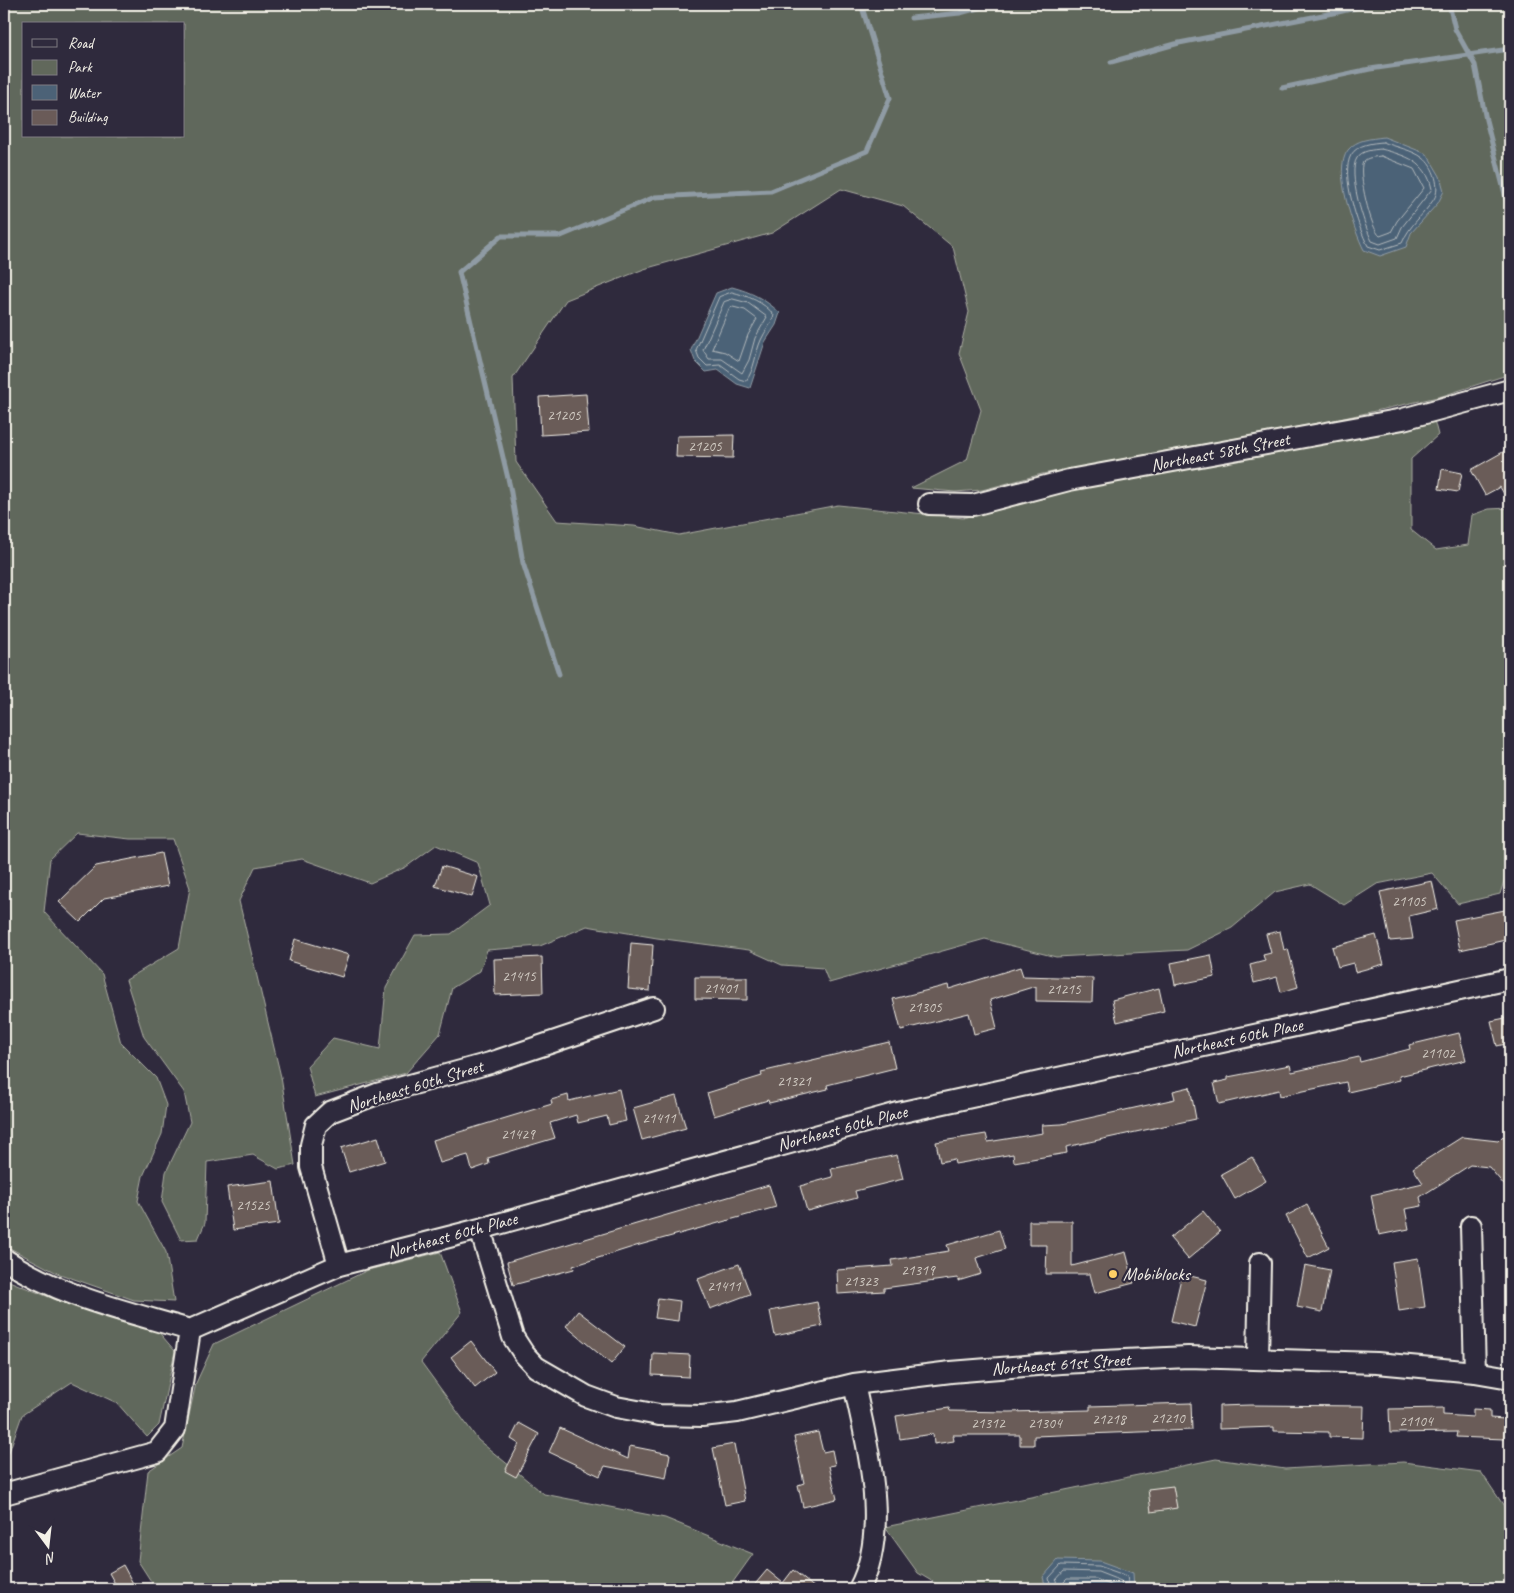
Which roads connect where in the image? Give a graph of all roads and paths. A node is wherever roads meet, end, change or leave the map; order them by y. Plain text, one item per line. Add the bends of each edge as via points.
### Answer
1 (1510, 390) edge
2 (929, 504) dead end
3 (1510, 979) edge
4 (654, 1008) dead end
5 (1471, 1226) dead end
6 (480, 1229) junction
7 (4, 1259) edge
8 (1260, 1263) dead end
9 (339, 1265) junction
10 (190, 1330) junction
11 (1258, 1358) junction
12 (1475, 1372) junction
13 (1510, 1378) edge
14 (854, 1384) junction
15 (4, 1494) edge
16 (859, 1589) edge

1 - 2 street, Northeast 58th Street via 1403,419 1069,480 973,505
3 - 6 street, Northeast 60th Place via 898,1113
4 - 9 street, Northeast 60th Street via 490,1063 377,1094 330,1112 316,1125 311,1145 312,1167
5 - 12 street
6 - 9 street, Northeast 60th Place
6 - 14 street, Northeast 61st Street via 514,1337 524,1354 536,1367 586,1396 616,1407 659,1415 702,1416 737,1412
7 - 10 street via 25,1273 77,1297
8 - 11 street
9 - 10 street, Northeast 60th Place
10 - 15 street via 176,1429 158,1452
11 - 12 street, Northeast 61st Street via 1377,1363
11 - 14 street, Northeast 61st Street via 1188,1357 1062,1363
12 - 13 street, Northeast 61st Street
14 - 16 street via 874,1481 876,1508 872,1546

